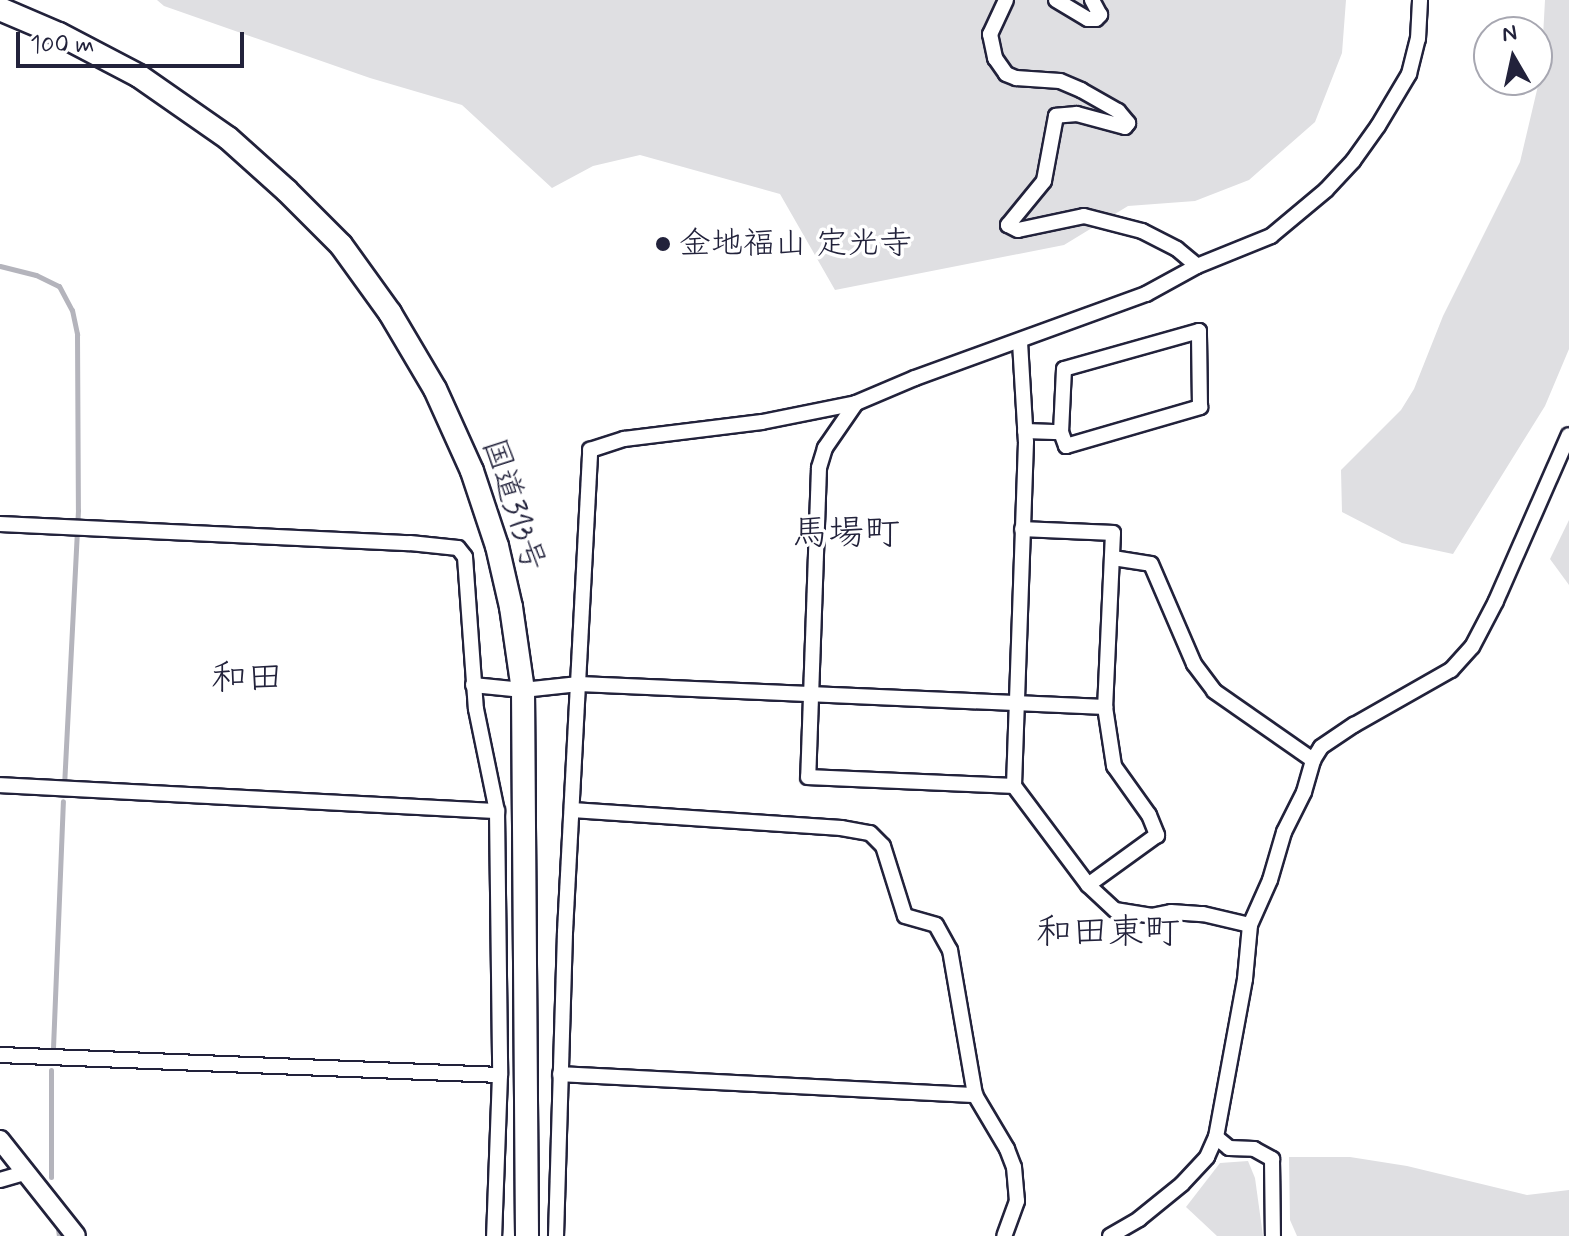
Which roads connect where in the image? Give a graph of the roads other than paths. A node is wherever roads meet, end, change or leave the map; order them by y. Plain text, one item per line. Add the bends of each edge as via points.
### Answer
1 (1006, 0) edge
2 (1056, 0) edge
3 (1092, 0) edge
4 (1420, 0) edge
5 (0, 9) edge
6 (1197, 266) junction
7 (1020, 342) junction
8 (856, 403) junction
9 (1025, 431) junction
10 (1061, 432) junction
11 (1569, 435) edge
12 (0, 524) edge
13 (1022, 529) junction
14 (1113, 558) junction
15 (579, 684) junction
16 (473, 685) junction
17 (523, 690) junction
18 (809, 694) junction
19 (1016, 705) junction
20 (1105, 707) junction
21 (1313, 760) junction
22 (0, 785) edge
23 (1014, 786) junction
24 (572, 810) junction
25 (497, 811) junction
26 (1088, 885) junction
27 (1250, 925) junction
28 (0, 1055) edge
29 (560, 1074) junction
30 (500, 1075) junction
31 (975, 1095) junction
32 (1216, 1137) junction
33 (0, 1140) edge
34 (25, 1173) junction
35 (0, 1180) edge
36 (76, 1236) edge
37 (494, 1236) edge
38 (527, 1236) edge
39 (556, 1236) edge
40 (1004, 1236) edge
41 (1110, 1236) edge
42 (1273, 1236) edge

1 - 6 street via 990,34 995,58 1006,74 1060,81 1118,111 1128,123 1125,127 1077,114 1056,116 1044,181 1008,225 1018,230 1084,216 1142,231
2 - 3 street via 1096,19 1100,15
4 - 6 street via 1409,74 1353,161 1271,236
5 - 17 highway, 国道313号 via 99,54 183,106 246,154 341,245 435,389 472,471 497,546
6 - 7 street via 1146,294
7 - 8 street
7 - 9 street
8 - 15 street via 762,422 624,439 590,450
8 - 18 street via 825,448 819,468
9 - 10 street
9 - 13 street
10 - 10 street via 1064,369 1199,331 1200,407 1066,446
11 - 21 street via 1472,647 1451,670 1354,725 1321,747
12 - 16 street via 458,548 465,557
13 - 14 street via 1113,533
13 - 19 street
14 - 20 street
14 - 21 street via 1151,564 1194,664 1214,691
15 - 17 street
15 - 18 street
15 - 24 street
16 - 17 street
16 - 25 street
17 - 38 highway, 国道313号
18 - 19 street
18 - 23 street via 808,777
19 - 20 street
19 - 23 street
20 - 26 street via 1114,766 1157,835
21 - 27 street
22 - 25 street
23 - 26 street
24 - 29 street
24 - 31 street via 870,833 883,846 905,916 936,925 950,950
25 - 30 street
26 - 27 street via 1115,910 1151,916 1203,914
27 - 32 street
28 - 30 street
29 - 31 street
29 - 39 street
30 - 37 street
31 - 40 street via 1014,1167 1017,1201
32 - 41 street via 1207,1157 1182,1184
32 - 42 street via 1229,1148 1254,1149 1272,1159
33 - 34 main road
34 - 35 street
34 - 36 main road

